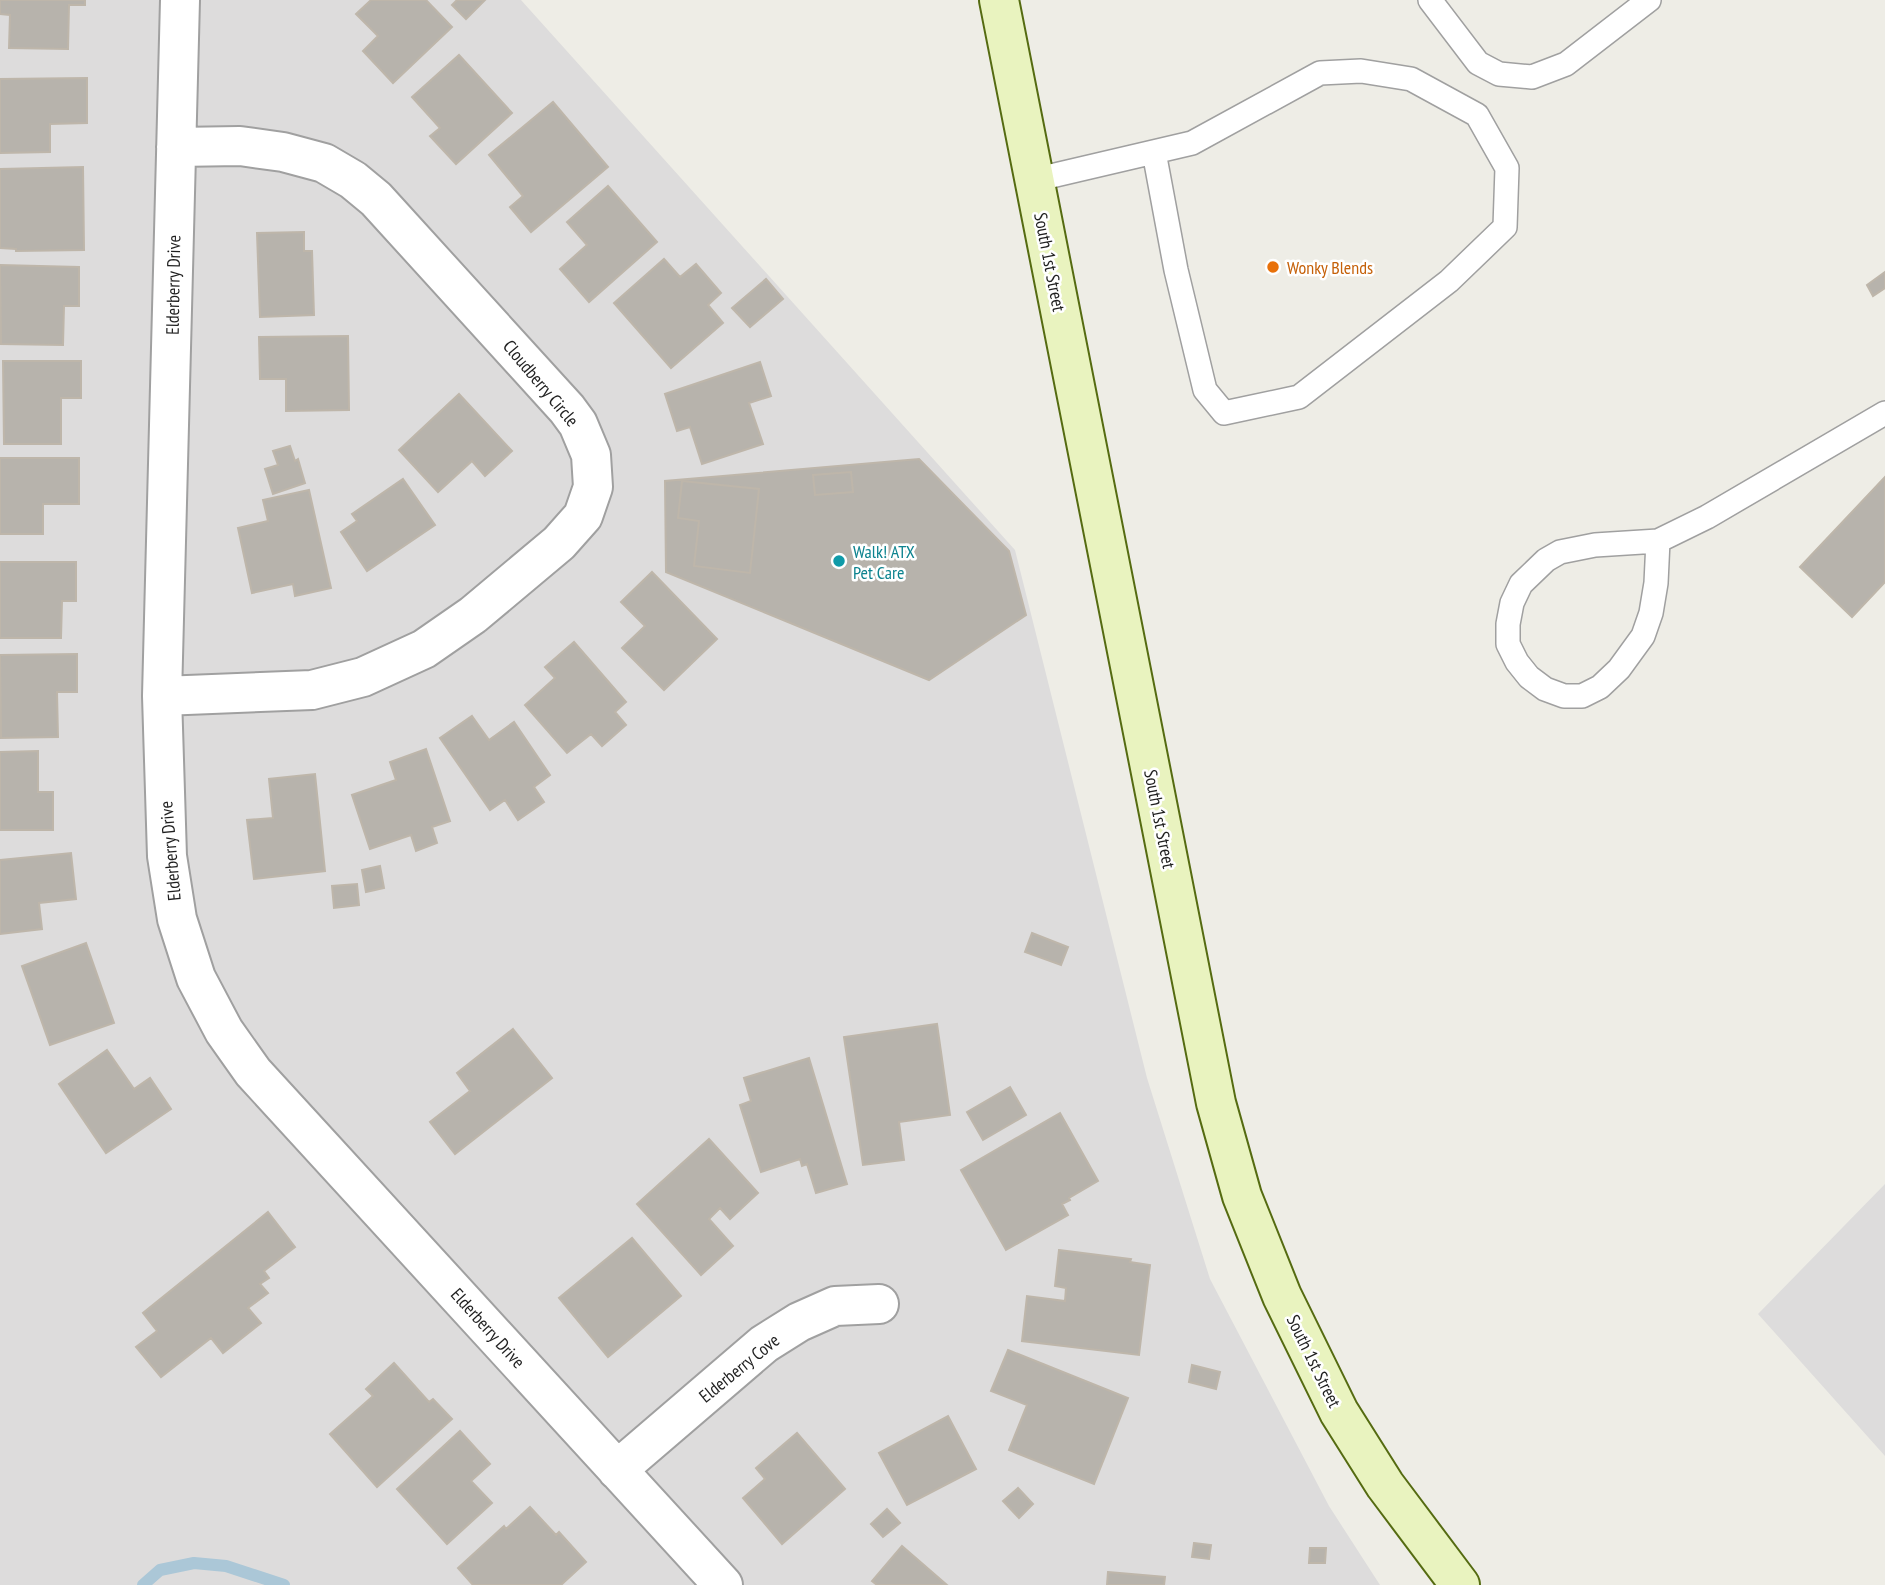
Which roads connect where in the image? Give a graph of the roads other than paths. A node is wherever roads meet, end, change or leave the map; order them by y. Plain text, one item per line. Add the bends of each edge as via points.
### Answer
1 (180, 0) edge
2 (999, 0) edge
3 (1430, 0) edge
4 (1649, 0) edge
5 (176, 147) junction
6 (1154, 152) junction
7 (1034, 180) junction
8 (1885, 413) edge
9 (1658, 541) junction
10 (162, 695) junction
11 (879, 1304) dead end
12 (617, 1470) junction
13 (723, 1585) edge
14 (1460, 1585) edge

1 - 5 street, Elderberry Drive
2 - 7 main road, South 1st Street
3 - 4 lane via 1478,63 1499,74 1532,77 1566,64
5 - 10 street, Elderberry Drive
5 - 10 street, Cloudberry Circle via 240,146 283,152 324,163 368,192 567,409 591,455 593,487 583,516 559,543 473,615 424,649 363,677 312,690
6 - 6 lane via 1192,144 1320,73 1361,71 1411,79 1477,115 1507,168 1505,227 1449,281 1299,397 1224,413 1205,390
6 - 7 lane
7 - 14 main road, South 1st Street via 1213,1089 1242,1196 1282,1296 1339,1412 1385,1485
8 - 9 lane
9 - 9 lane via 1651,613 1643,636 1619,669 1582,696 1564,696 1529,677 1508,644 1512,603 1521,584 1560,552
10 - 12 street, Elderberry Drive via 167,856 177,919 196,978 224,1031 253,1072
11 - 12 street, Elderberry Cove via 835,1306 764,1344
12 - 13 street, Elderberry Drive

